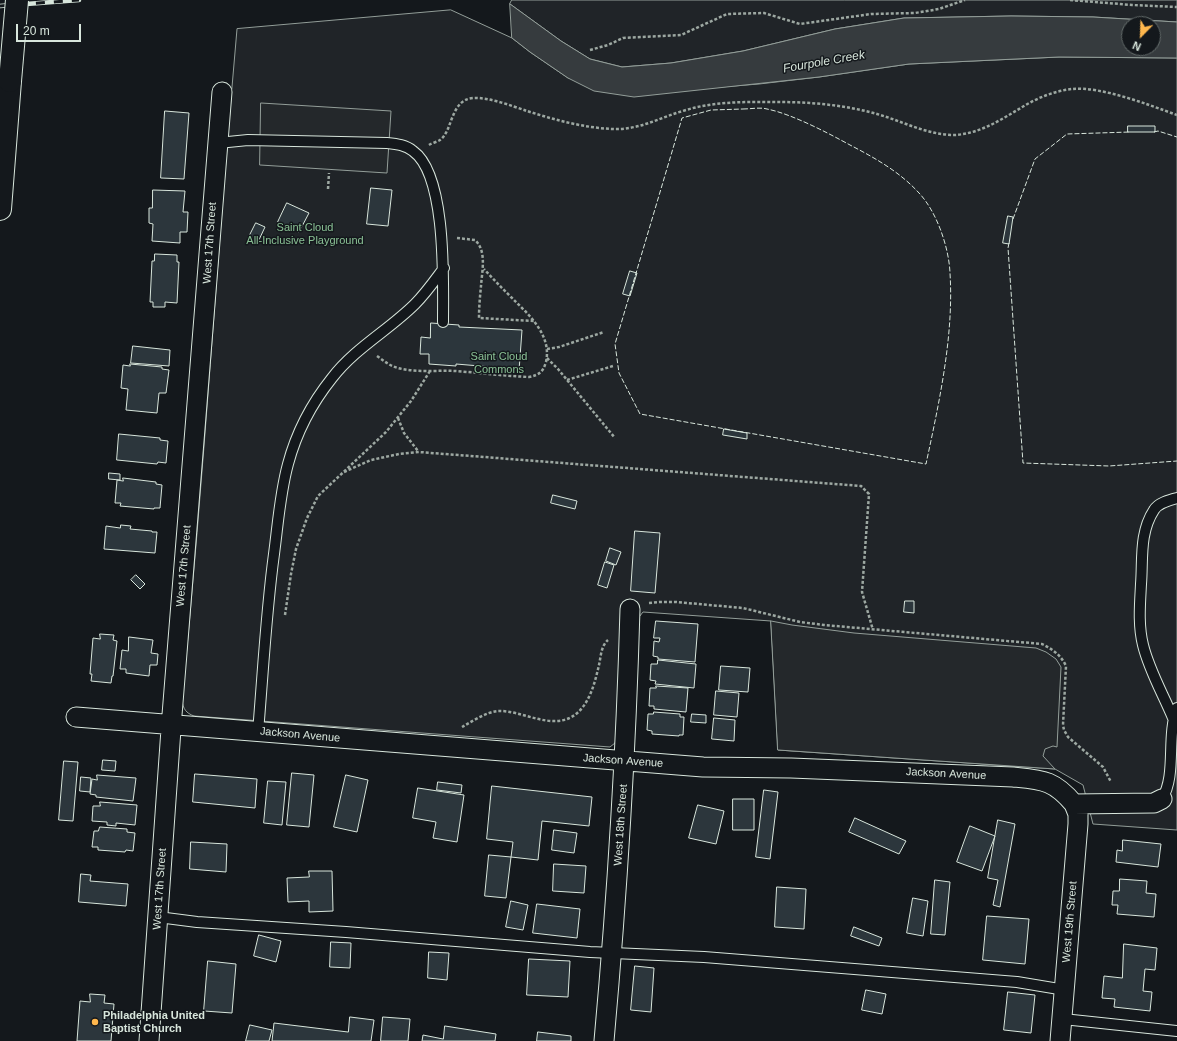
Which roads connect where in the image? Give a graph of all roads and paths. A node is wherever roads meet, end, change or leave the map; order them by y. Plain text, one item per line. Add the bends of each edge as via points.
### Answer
1 (17, 0) edge
2 (965, 0) edge
3 (1070, 0) edge
4 (1177, 8) edge
5 (590, 50) dead end
6 (222, 92) dead end
7 (1177, 115) edge
8 (218, 143) junction
9 (414, 151) junction
10 (329, 173) dead end
11 (328, 189) dead end
12 (0, 209) edge
13 (456, 238) dead end
14 (444, 268) junction
15 (484, 269) junction
16 (535, 321) junction
17 (443, 322) dead end
18 (604, 332) dead end
19 (368, 342) junction
20 (547, 349) junction
21 (546, 358) junction
22 (613, 366) dead end
23 (430, 371) junction
24 (567, 380) junction
25 (398, 418) junction
26 (615, 438) dead end
27 (419, 452) junction
28 (344, 472) junction
29 (1177, 498) edge
30 (630, 614) junction
31 (284, 619) dead end
32 (873, 630) junction
33 (1175, 713) edge
34 (76, 717) dead end
35 (171, 725) junction
36 (456, 728) dead end
37 (258, 732) junction
38 (625, 762) junction
39 (1162, 800) joint
40 (1124, 803) junction
41 (1074, 804) junction
42 (158, 918) junction
43 (612, 953) junction
44 (1065, 990) junction
45 (1062, 1019) junction
46 (1177, 1031) edge
47 (149, 1041) edge
48 (604, 1041) edge
49 (1060, 1041) edge

1 - 12 highway, bridge
2 - 5 path via 939,9 915,13 871,14 800,24 764,12 727,14 681,35 623,38
3 - 4 path
6 - 8 street, West 17th Street
7 - 9 path via 1104,92 1074,89 1049,94 993,124 965,134 939,134 861,110 810,103 777,102 717,104 686,110 638,127 612,129 563,121 474,98 465,99 459,105 440,140
8 - 9 lane via 248,140 388,143
8 - 35 street, West 17th Street
9 - 14 lane via 430,177 436,195
10 - 11 path
13 - 15 path via 471,238 478,242
14 - 17 lane
14 - 19 lane via 415,304
15 - 16 path
15 - 16 path via 479,318
16 - 20 path
18 - 20 path
19 - 23 path via 375,355 389,364 398,368
19 - 37 lane via 333,377 321,393 308,415 288,463 268,604
20 - 21 path
21 - 23 path via 541,373 530,378
21 - 24 path
22 - 24 path
23 - 25 path
24 - 26 path
25 - 27 path via 404,433
25 - 28 path
27 - 28 path via 371,460
27 - 32 path via 861,486 869,494 862,592
28 - 31 path via 318,496 307,518 296,549
29 - 33 lane via 1166,501 1154,509 1146,527 1142,547 1139,621 1150,666
30 - 32 path via 647,604 676,602 743,608 800,622
30 - 36 path via 622,632 604,643 595,681 583,707 575,715 555,722 498,711
30 - 38 street, West 18th Street
32 - 40 path via 1042,644 1054,651 1066,666 1063,725 1065,734 1103,767
33 - 39 lane via 1173,763 1169,787
34 - 35 street, Jackson Avenue
35 - 37 street, Jackson Avenue
35 - 42 street, West 17th Street
37 - 38 street, Jackson Avenue
38 - 41 street, Jackson Avenue via 1036,779 1050,783
38 - 43 street, West 18th Street
39 - 40 street via 1154,803
40 - 41 street
41 - 44 street, West 19th Street via 1078,824
42 - 43 lane
42 - 47 street, West 17th Street
43 - 44 lane via 704,957 1017,982
43 - 48 street, West 18th Street
44 - 45 street, West 19th Street
45 - 46 lane
45 - 49 street, West 19th Street

